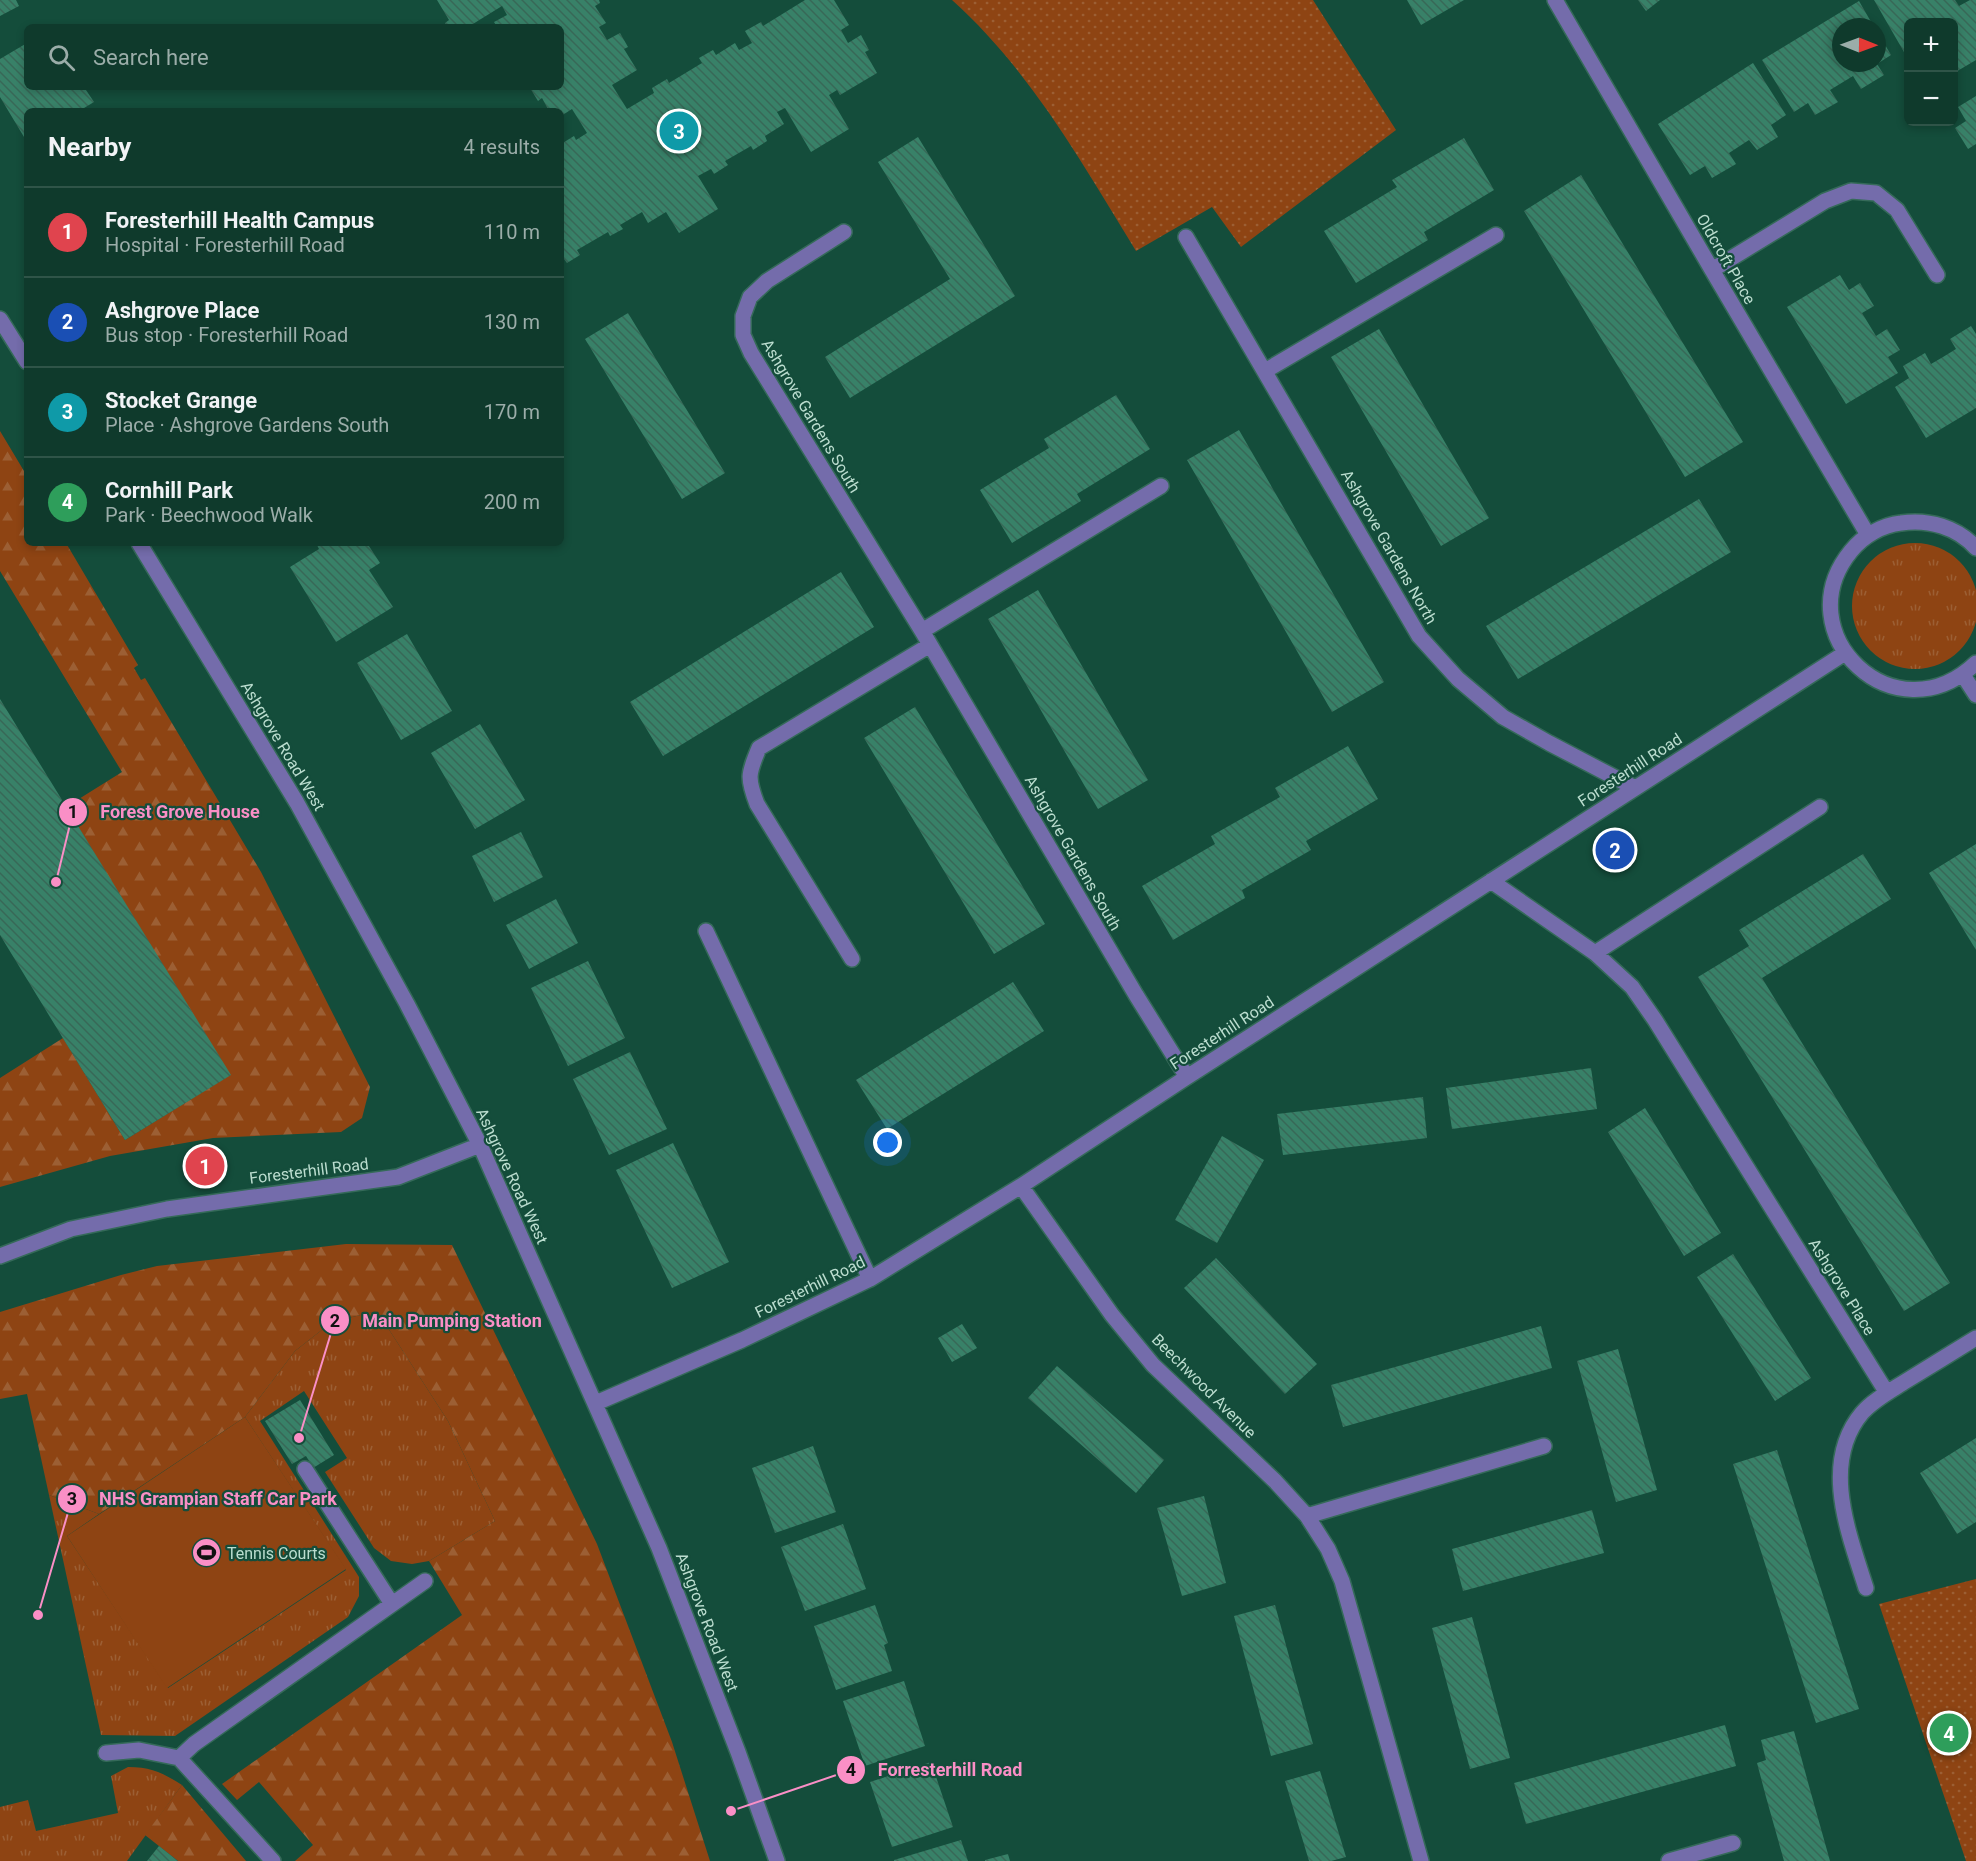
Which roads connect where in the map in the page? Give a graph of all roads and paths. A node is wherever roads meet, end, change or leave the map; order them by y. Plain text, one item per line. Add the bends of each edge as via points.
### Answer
1 (1555, 0) edge
2 (844, 232) dead end
3 (1496, 235) dead end
4 (1186, 237) dead end
5 (1712, 270) junction
6 (1937, 275) dead end
7 (0, 319) edge
8 (24, 357) edge
9 (1265, 371) junction
10 (1161, 486) dead end
11 (1868, 535) junction
12 (141, 546) edge
13 (1976, 548) edge
14 (922, 631) junction
15 (930, 645) junction
16 (1845, 653) junction
17 (1976, 663) edge
18 (1963, 675) junction
19 (1976, 695) edge
20 (1635, 788) junction
21 (1821, 807) dead end
22 (1491, 882) junction
23 (706, 931) dead end
24 (1595, 953) junction
25 (852, 959) dead end
26 (1186, 1077) junction
27 (480, 1145) junction
28 (1021, 1186) junction
29 (0, 1256) edge
30 (870, 1279) junction
31 (1976, 1338) edge
32 (1887, 1393) junction
33 (596, 1403) junction
34 (1544, 1446) dead end
35 (305, 1469) dead end
36 (1307, 1516) junction
37 (425, 1581) dead end
38 (1866, 1588) dead end
39 (392, 1604) junction
40 (106, 1753) dead end
41 (179, 1758) junction
42 (1733, 1843) dead end
43 (273, 1861) edge
44 (777, 1861) edge
45 (1421, 1861) edge
46 (1669, 1861) edge

1 - 5 street, Oldcroft Place
2 - 14 street, Ashgrove Gardens South via 767,281 750,297 743,316 743,335
3 - 9 street
4 - 9 street, Ashgrove Gardens North
5 - 6 street via 1825,201 1851,192 1876,193 1898,210
5 - 11 street, Oldcroft Place
7 - 8 street
9 - 20 street, Ashgrove Gardens North via 1419,636 1458,679 1503,717
10 - 14 street
11 - 13 street via 1914,521 1946,527
11 - 16 street via 1845,558 1832,589 1832,623
12 - 27 street, Ashgrove Road West via 297,802
14 - 15 street, Ashgrove Gardens South
15 - 25 street via 759,748 751,766 749,782 757,804
15 - 26 street, Ashgrove Gardens South
16 - 18 street via 1869,676 1900,689 1933,688
16 - 20 street, Foresterhill Road
17 - 18 street
18 - 19 street
20 - 22 street, Foresterhill Road
21 - 24 street
22 - 24 street, Ashgrove Place
22 - 26 street, Foresterhill Road
23 - 30 street
24 - 32 street, Ashgrove Place via 1632,987 1655,1020
26 - 28 street, Foresterhill Road
27 - 29 street, Foresterhill Road via 398,1177 146,1213 71,1229
27 - 33 street, Ashgrove Road West
28 - 30 street, Foresterhill Road
28 - 36 street, Beechwood Avenue via 1112,1315 1153,1365
30 - 33 street, Foresterhill Road
31 - 32 street
32 - 38 street via 1862,1413 1846,1438 1839,1479 1847,1527
33 - 44 street, Ashgrove Road West via 659,1548
34 - 36 street
35 - 39 street
36 - 45 street, Beechwood Avenue via 1342,1581
37 - 39 street
39 - 41 street
40 - 41 street via 140,1750
41 - 43 street
42 - 46 street

